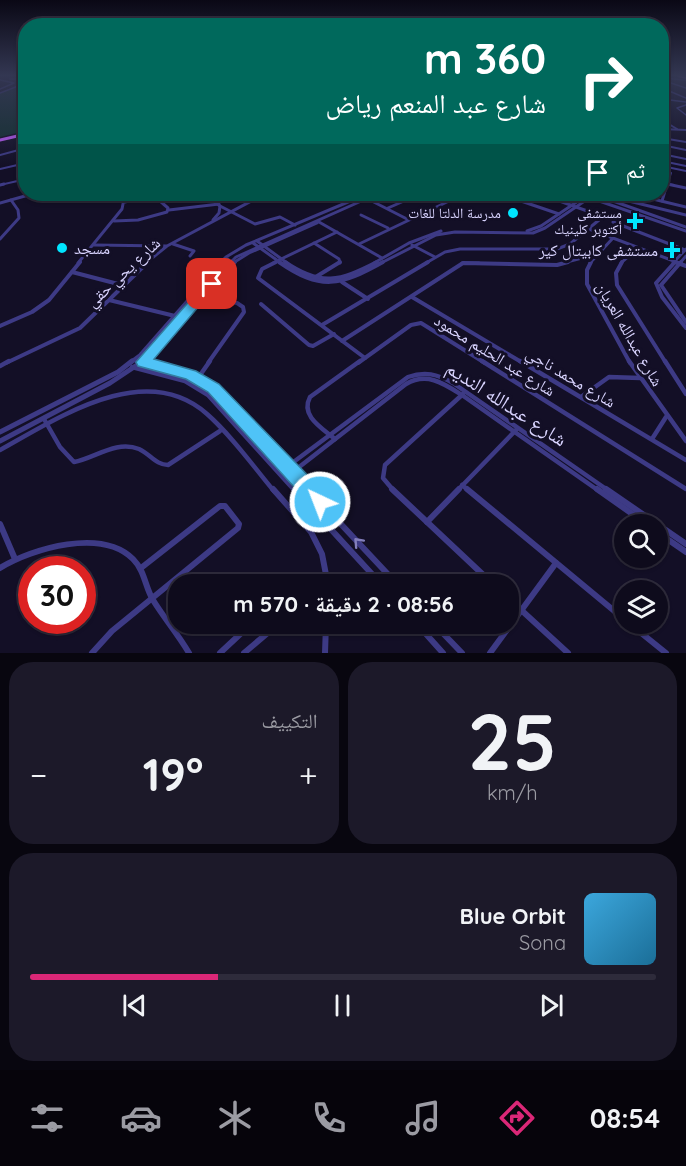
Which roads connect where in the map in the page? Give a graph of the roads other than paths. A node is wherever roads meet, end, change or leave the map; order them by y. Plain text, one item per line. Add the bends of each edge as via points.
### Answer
1 (669, 125) edge
2 (669, 129) edge
3 (677, 130) junction
4 (686, 130) edge
5 (18, 138) edge
6 (669, 140) edge
7 (2, 141) edge
8 (686, 142) edge
9 (669, 146) edge
10 (18, 150) edge
11 (686, 150) edge
12 (0, 155) edge
13 (669, 155) edge
14 (686, 159) edge
15 (669, 162) edge
16 (18, 164) edge
17 (686, 166) edge
18 (669, 167) edge
19 (0, 169) edge
20 (686, 171) edge
21 (671, 173) dead end
22 (669, 178) edge
23 (18, 181) edge
24 (669, 184) edge
25 (0, 185) edge
26 (686, 188) edge
27 (18, 198) edge
28 (11, 200) junction
29 (128, 201) edge
30 (159, 201) edge
31 (215, 201) edge
32 (255, 201) edge
33 (355, 201) edge
34 (355, 201) edge
35 (356, 201) edge
36 (358, 201) edge
37 (372, 201) edge
38 (405, 201) edge
39 (450, 201) edge
40 (521, 201) edge
41 (560, 201) edge
42 (581, 201) edge
43 (602, 201) edge
44 (615, 201) edge
45 (628, 201) edge
46 (662, 201) edge
47 (125, 202) joint
48 (0, 203) edge
49 (220, 205) junction
50 (574, 206) junction
51 (655, 207) junction
52 (686, 207) edge
53 (387, 209) junction
54 (169, 210) junction
55 (232, 212) junction
56 (361, 214) dead end
57 (649, 214) junction
58 (560, 215) junction
59 (686, 215) edge
60 (408, 219) junction
61 (113, 220) junction
62 (319, 222) junction
63 (613, 222) dead end
64 (210, 223) junction
65 (295, 225) junction
66 (389, 229) junction
67 (589, 229) junction
68 (686, 230) edge
69 (472, 231) junction
70 (337, 232) junction
71 (279, 233) junction
72 (613, 238) junction
73 (0, 239) edge
74 (172, 243) junction
75 (314, 243) junction
76 (359, 244) junction
77 (94, 245) junction
78 (259, 245) junction
79 (412, 245) junction
80 (167, 246) junction
81 (638, 248) junction
82 (686, 250) edge
83 (597, 254) junction
84 (190, 256) dead end
85 (686, 256) edge
86 (383, 258) junction
87 (435, 258) junction
88 (281, 260) junction
89 (673, 261) junction
90 (678, 263) junction
91 (686, 266) edge
92 (72, 272) junction
93 (314, 278) junction
94 (342, 282) junction
95 (123, 285) junction
96 (660, 290) junction
97 (205, 296) junction
98 (412, 297) junction
99 (368, 299) junction
100 (109, 300) junction
101 (261, 304) dead end
102 (176, 316) junction
103 (686, 322) edge
104 (0, 326) edge
105 (322, 326) junction
106 (686, 328) edge
107 (334, 334) junction
108 (342, 341) junction
109 (365, 358) junction
110 (141, 360) junction
111 (0, 366) edge
112 (129, 366) junction
113 (136, 368) junction
114 (198, 378) junction
115 (640, 378) junction
116 (464, 393) junction
117 (686, 394) edge
118 (581, 397) junction
119 (666, 416) junction
120 (44, 419) junction
121 (47, 425) junction
122 (516, 430) junction
123 (220, 431) junction
124 (0, 432) edge
125 (332, 437) junction
126 (652, 439) junction
127 (0, 441) edge
128 (686, 441) edge
129 (0, 450) edge
130 (686, 460) edge
131 (287, 467) junction
132 (280, 472) junction
133 (292, 472) junction
134 (285, 478) junction
135 (462, 486) junction
136 (686, 489) edge
137 (633, 514) edge
138 (427, 522) junction
139 (0, 524) edge
140 (668, 539) edge
141 (686, 544) edge
142 (686, 552) edge
143 (15, 559) junction
144 (556, 562) junction
145 (0, 568) edge
146 (141, 568) junction
147 (326, 574) edge
148 (371, 574) edge
149 (388, 574) edge
150 (482, 574) edge
151 (152, 599) junction
152 (521, 610) junction
153 (614, 611) edge
154 (240, 634) edge
155 (266, 634) edge
156 (326, 634) edge
157 (426, 634) edge
158 (444, 634) edge
159 (642, 634) edge
160 (92, 653) edge
161 (189, 653) edge
162 (220, 653) edge
163 (244, 653) edge
164 (325, 653) edge
165 (443, 653) edge
166 (462, 653) edge
167 (490, 653) edge
168 (568, 653) edge
169 (666, 653) edge

1 - 3 street
2 - 3 street
3 - 4 street
5 - 7 main road
6 - 8 street
9 - 11 street
10 - 12 street
13 - 14 street
15 - 17 street
16 - 19 street
18 - 20 street
21 - 22 street
23 - 25 street
24 - 26 street
27 - 28 street
28 - 48 street
28 - 73 street via 19,218
29 - 47 street
30 - 54 street
31 - 49 street
32 - 55 street, شارع يحي حقي
33 - 65 street
34 - 71 street
35 - 78 street
36 - 62 street
37 - 53 street
38 - 53 street
39 - 60 street
40 - 58 street
41 - 50 street
42 - 50 street
43 - 68 street
44 - 57 street
45 - 51 street
46 - 52 street
47 - 61 street
49 - 54 street
49 - 55 street
49 - 64 street via 219,213
50 - 58 street
50 - 67 street via 599,217
51 - 57 street
51 - 59 street
53 - 60 street
54 - 61 street via 141,219
55 - 64 street, شارع يحي حقي
55 - 65 street via 255,224 280,217
56 - 66 street
57 - 68 street
58 - 69 street via 533,233
60 - 66 street
61 - 77 street
62 - 70 street
62 - 78 street
63 - 82 street
64 - 74 street, شارع يحي حقي
65 - 71 street
66 - 76 street
67 - 72 street
67 - 87 street via 557,249 459,249
69 - 79 street via 436,235
69 - 86 street via 426,235
70 - 75 street
70 - 76 street
71 - 78 street
72 - 81 street
72 - 83 street, شارع عبدالله العريان
74 - 80 street, شارع يحي حقي
74 - 84 street via 194,251
75 - 88 street
75 - 93 street via 341,262
76 - 86 street
77 - 80 street
77 - 92 street
78 - 88 street
78 - 97 street via 236,260
78 - 102 street via 234,253
78 - 110 street via 227,264
79 - 86 street
79 - 87 street
80 - 95 street, شارع يحي حقي
81 - 89 street
81 - 117 street via 618,266 617,285
82 - 89 street
83 - 98 street via 557,265 463,263
83 - 115 street, شارع عبدالله العريان via 586,272 587,284
85 - 90 street
86 - 93 street via 341,278
86 - 94 street
87 - 99 street
88 - 93 street
88 - 94 street via 313,281
88 - 105 street via 262,269 258,278
89 - 90 street
89 - 96 street via 656,283
90 - 91 street
90 - 96 street
92 - 95 street
92 - 104 street via 42,306
94 - 99 street
95 - 100 street, شارع يحي حقي
96 - 103 street
96 - 106 street
97 - 110 street via 152,358
97 - 114 street via 237,303 244,312
98 - 108 street
98 - 118 street, شارع محمد ناجي
99 - 105 street
100 - 102 street
100 - 111 street, شارع يحي حقي via 73,332
101 - 107 street via 309,345
102 - 110 street
105 - 107 street
107 - 108 street
108 - 109 street
109 - 125 street, شارع عبد الحليم محمود via 306,402 309,416
109 - 136 street, شارع عبد الحليم محمود via 411,325 425,325
110 - 112 street
110 - 113 street
110 - 114 street
112 - 113 street
112 - 124 street
113 - 120 street
113 - 132 street via 201,389
114 - 131 street via 221,396
115 - 118 street via 603,379
115 - 119 street, شارع عبدالله العريان
116 - 122 street, شارع عبدالله النديم
116 - 125 street, شارع عبدالله النديم via 438,375 414,374
116 - 138 street via 382,471 385,483
118 - 126 street, شارع محمد ناجي
119 - 126 street
119 - 128 street, شارع عبدالله العريان
120 - 121 street
120 - 127 street
121 - 123 street via 103,398 145,392 188,398
121 - 123 street via 71,461 78,462 112,448 134,446 165,466
121 - 129 street
122 - 135 street
122 - 137 street, شارع عبدالله النديم
122 - 141 street, شارع عبدالله النديم
123 - 147 street via 311,532 322,554
125 - 131 street, شارع عبدالله النديم
125 - 133 street, شارع عبدالله النديم
126 - 130 street, شارع محمد ناجي
131 - 132 street, شارع عبدالله النديم
131 - 133 street
132 - 134 street
133 - 134 street, شارع عبدالله النديم
149 -> 133 street
134 - 148 street
135 - 138 street
135 - 144 street
138 - 150 street
139 - 143 street
140 - 142 street
143 - 145 street
143 - 146 street via 60,545 107,544
144 - 152 street
144 - 153 street
146 - 151 street
146 - 151 street via 220,506 225,506 239,524
151 - 160 street
151 - 161 street
152 - 167 street
152 - 168 street
154 - 162 street
155 - 163 street
156 - 164 street
157 - 165 street
158 - 166 street
159 - 169 street

